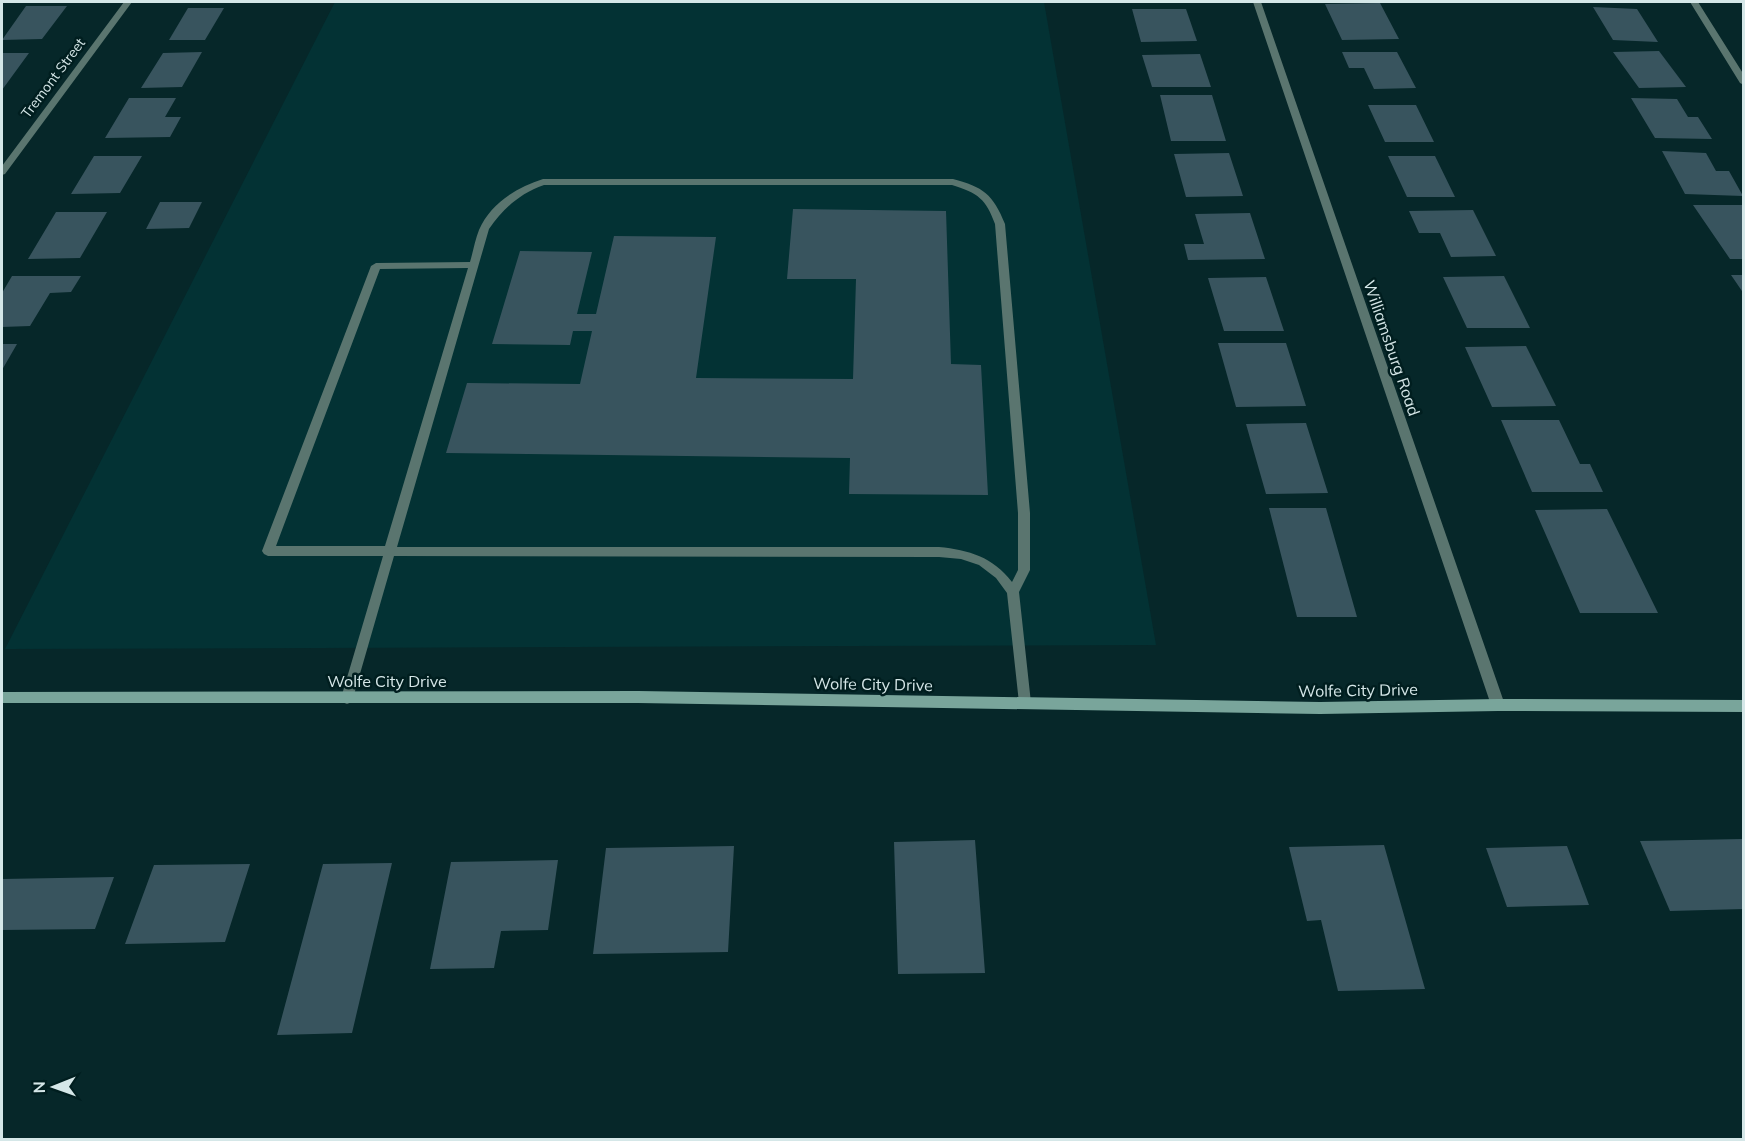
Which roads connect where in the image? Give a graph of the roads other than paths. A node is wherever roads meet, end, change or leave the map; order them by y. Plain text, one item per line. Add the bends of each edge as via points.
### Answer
1 (128, 2) edge
2 (1257, 2) edge
3 (1694, 2) edge
4 (1743, 83) edge
5 (2, 172) edge
6 (474, 265) junction
7 (391, 553) junction
8 (1013, 592) junction
9 (2, 698) edge
10 (348, 698) junction
11 (1026, 703) junction
12 (1498, 705) junction
13 (1743, 706) edge

1 - 5 street, Tremont Street
2 - 12 street, Williamsburg Road
3 - 4 street
6 - 7 street
6 - 7 street via 376,266 268,551
6 - 8 street via 484,229 501,206 520,190 543,183 953,182 979,190 992,202 1002,248 1024,513 1024,570
7 - 8 street via 939,552 962,554 983,562
7 - 10 street
8 - 11 street
9 - 10 main road, Wolfe City Drive
10 - 11 main road, Wolfe City Drive via 638,697
11 - 12 main road, Wolfe City Drive via 1320,708
12 - 13 main road, Wolfe City Drive

